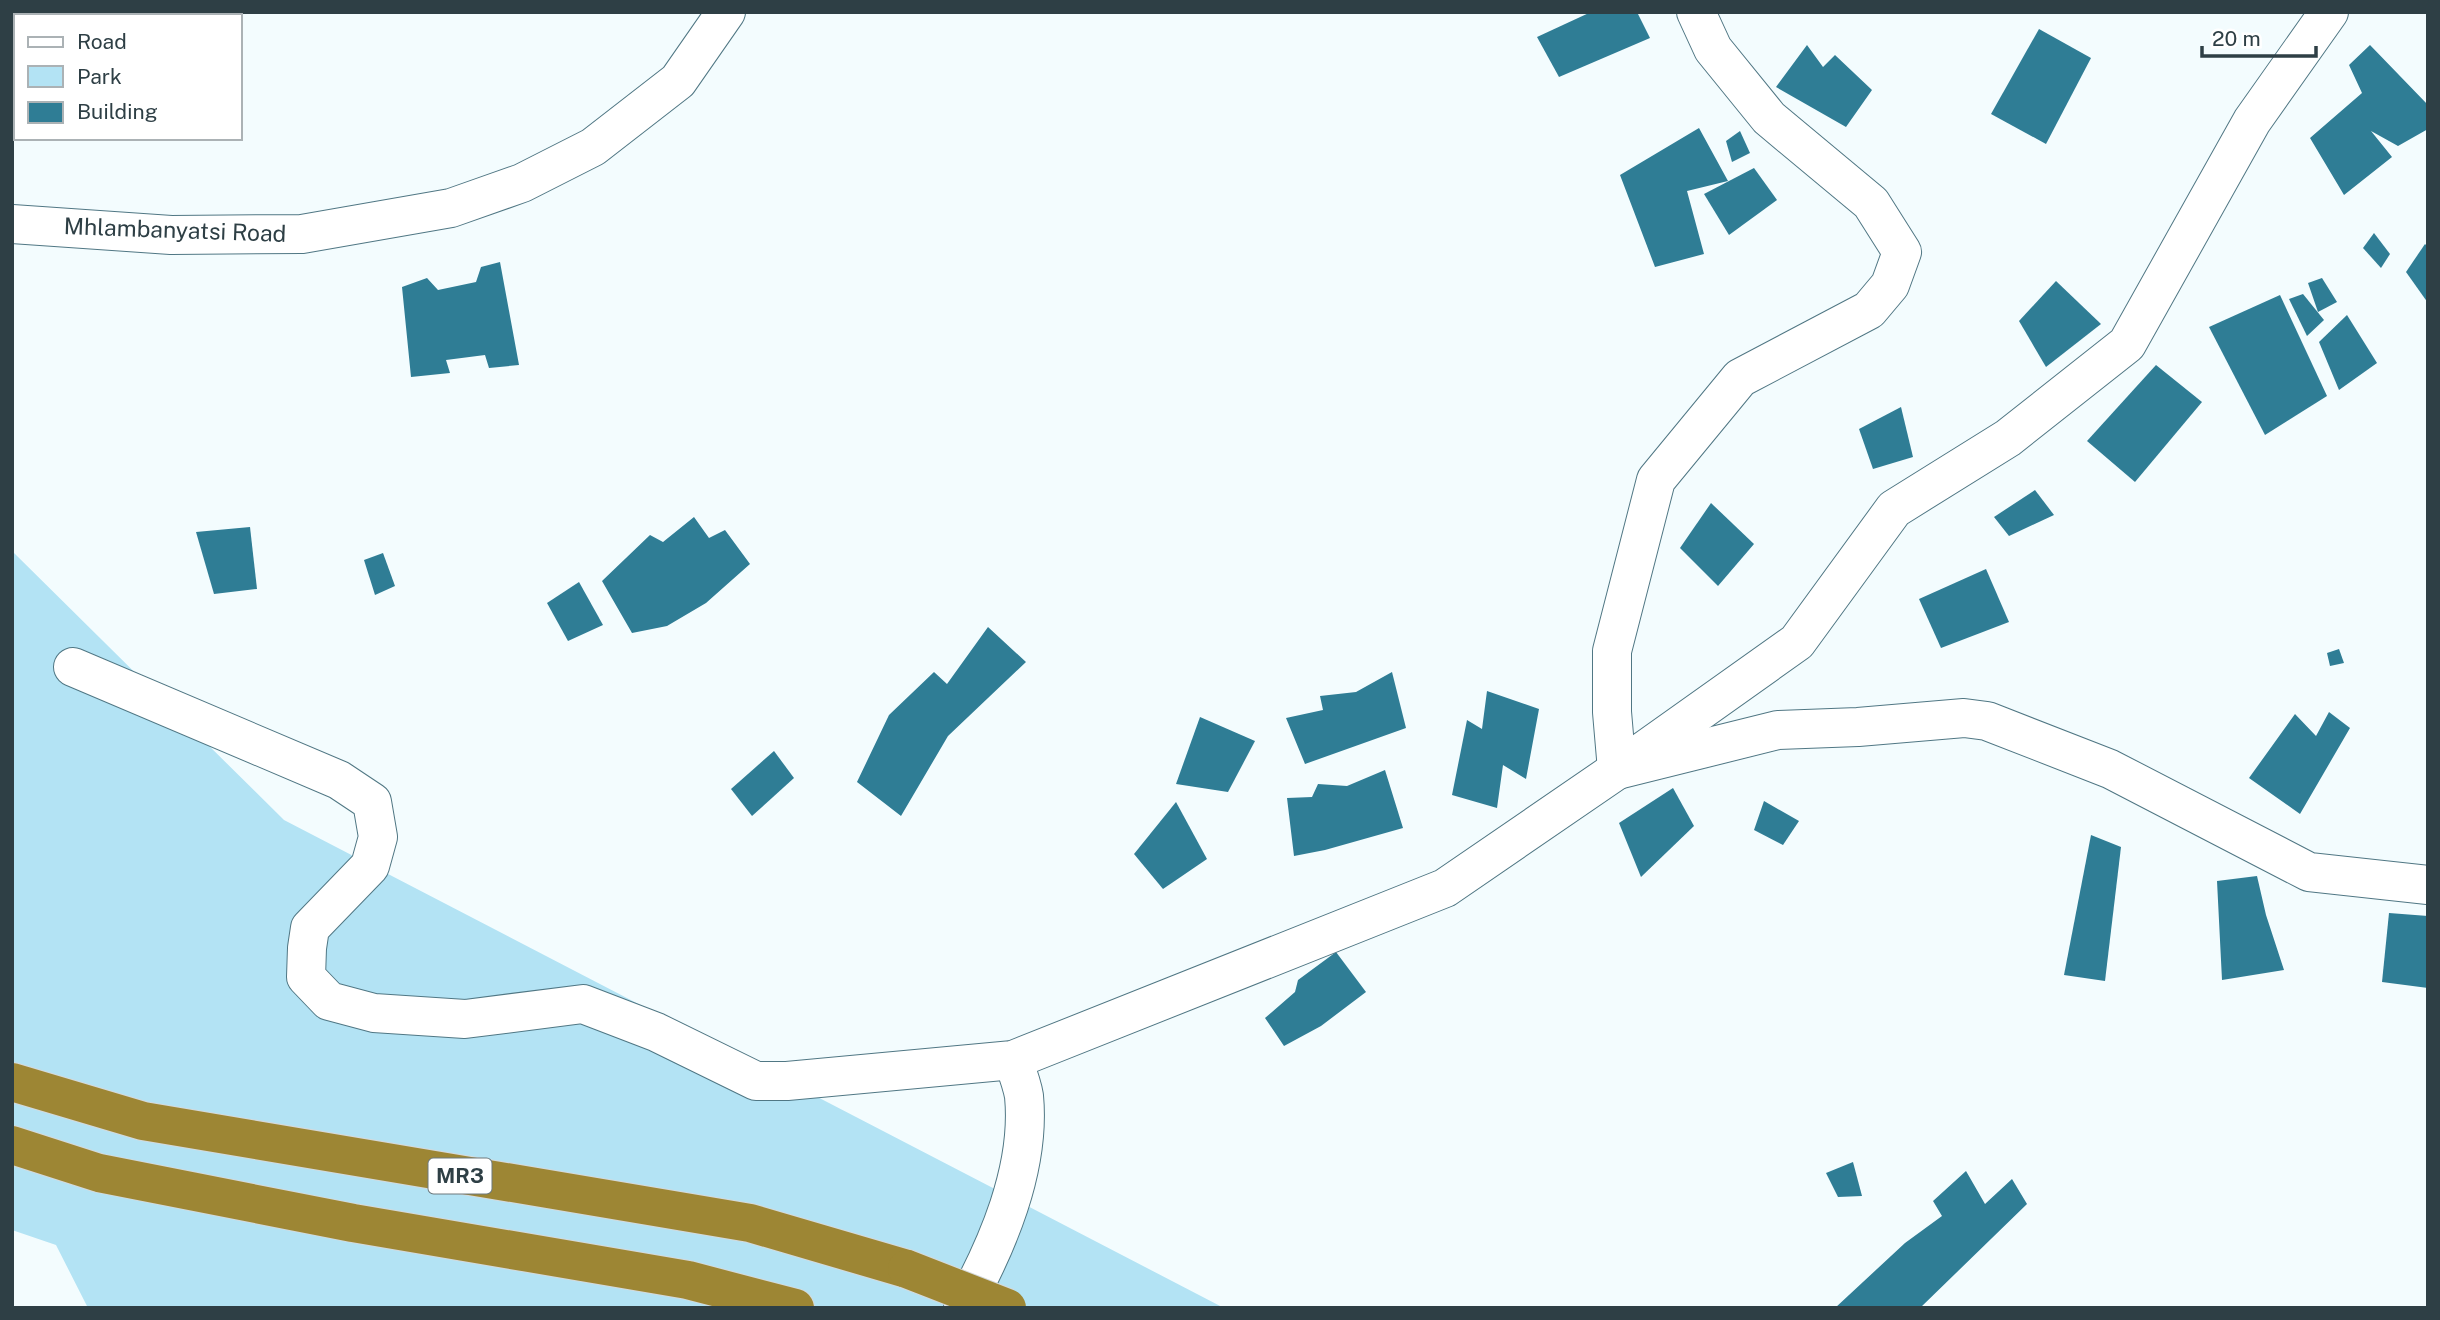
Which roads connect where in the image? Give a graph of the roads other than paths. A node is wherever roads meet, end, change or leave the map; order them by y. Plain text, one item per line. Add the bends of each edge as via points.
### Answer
1 (726, 12) edge
2 (1696, 12) edge
3 (2329, 12) edge
4 (12, 224) edge
5 (74, 667) dead end
6 (1617, 770) junction
7 (2428, 885) edge
8 (1013, 1060) junction
9 (12, 1082) edge
10 (12, 1145) edge
11 (795, 1308) edge
12 (962, 1308) edge
13 (1007, 1308) edge

1 - 4 street, Mhlambanyatsi Road via 678,81 593,146 522,183 451,208 302,234 172,235
2 - 6 street via 1713,49 1769,118 1871,203 1902,252 1890,285 1869,310 1740,378 1656,480 1612,650
3 - 6 street via 2252,121 2127,344 2008,438 1894,509 1797,642
5 - 8 street via 339,780 372,802 378,837 370,866 310,928 306,977 329,1001 374,1013 465,1019 583,1004 656,1032 756,1081
6 - 7 street via 1778,730 1987,720 2110,769 2309,872
6 - 8 street via 1444,888
8 - 12 street via 1024,1095 1022,1149 1005,1221
9 - 13 highway, MR3, bridge via 144,1121 750,1223 907,1269
10 - 11 highway via 99,1173 353,1223 688,1280

